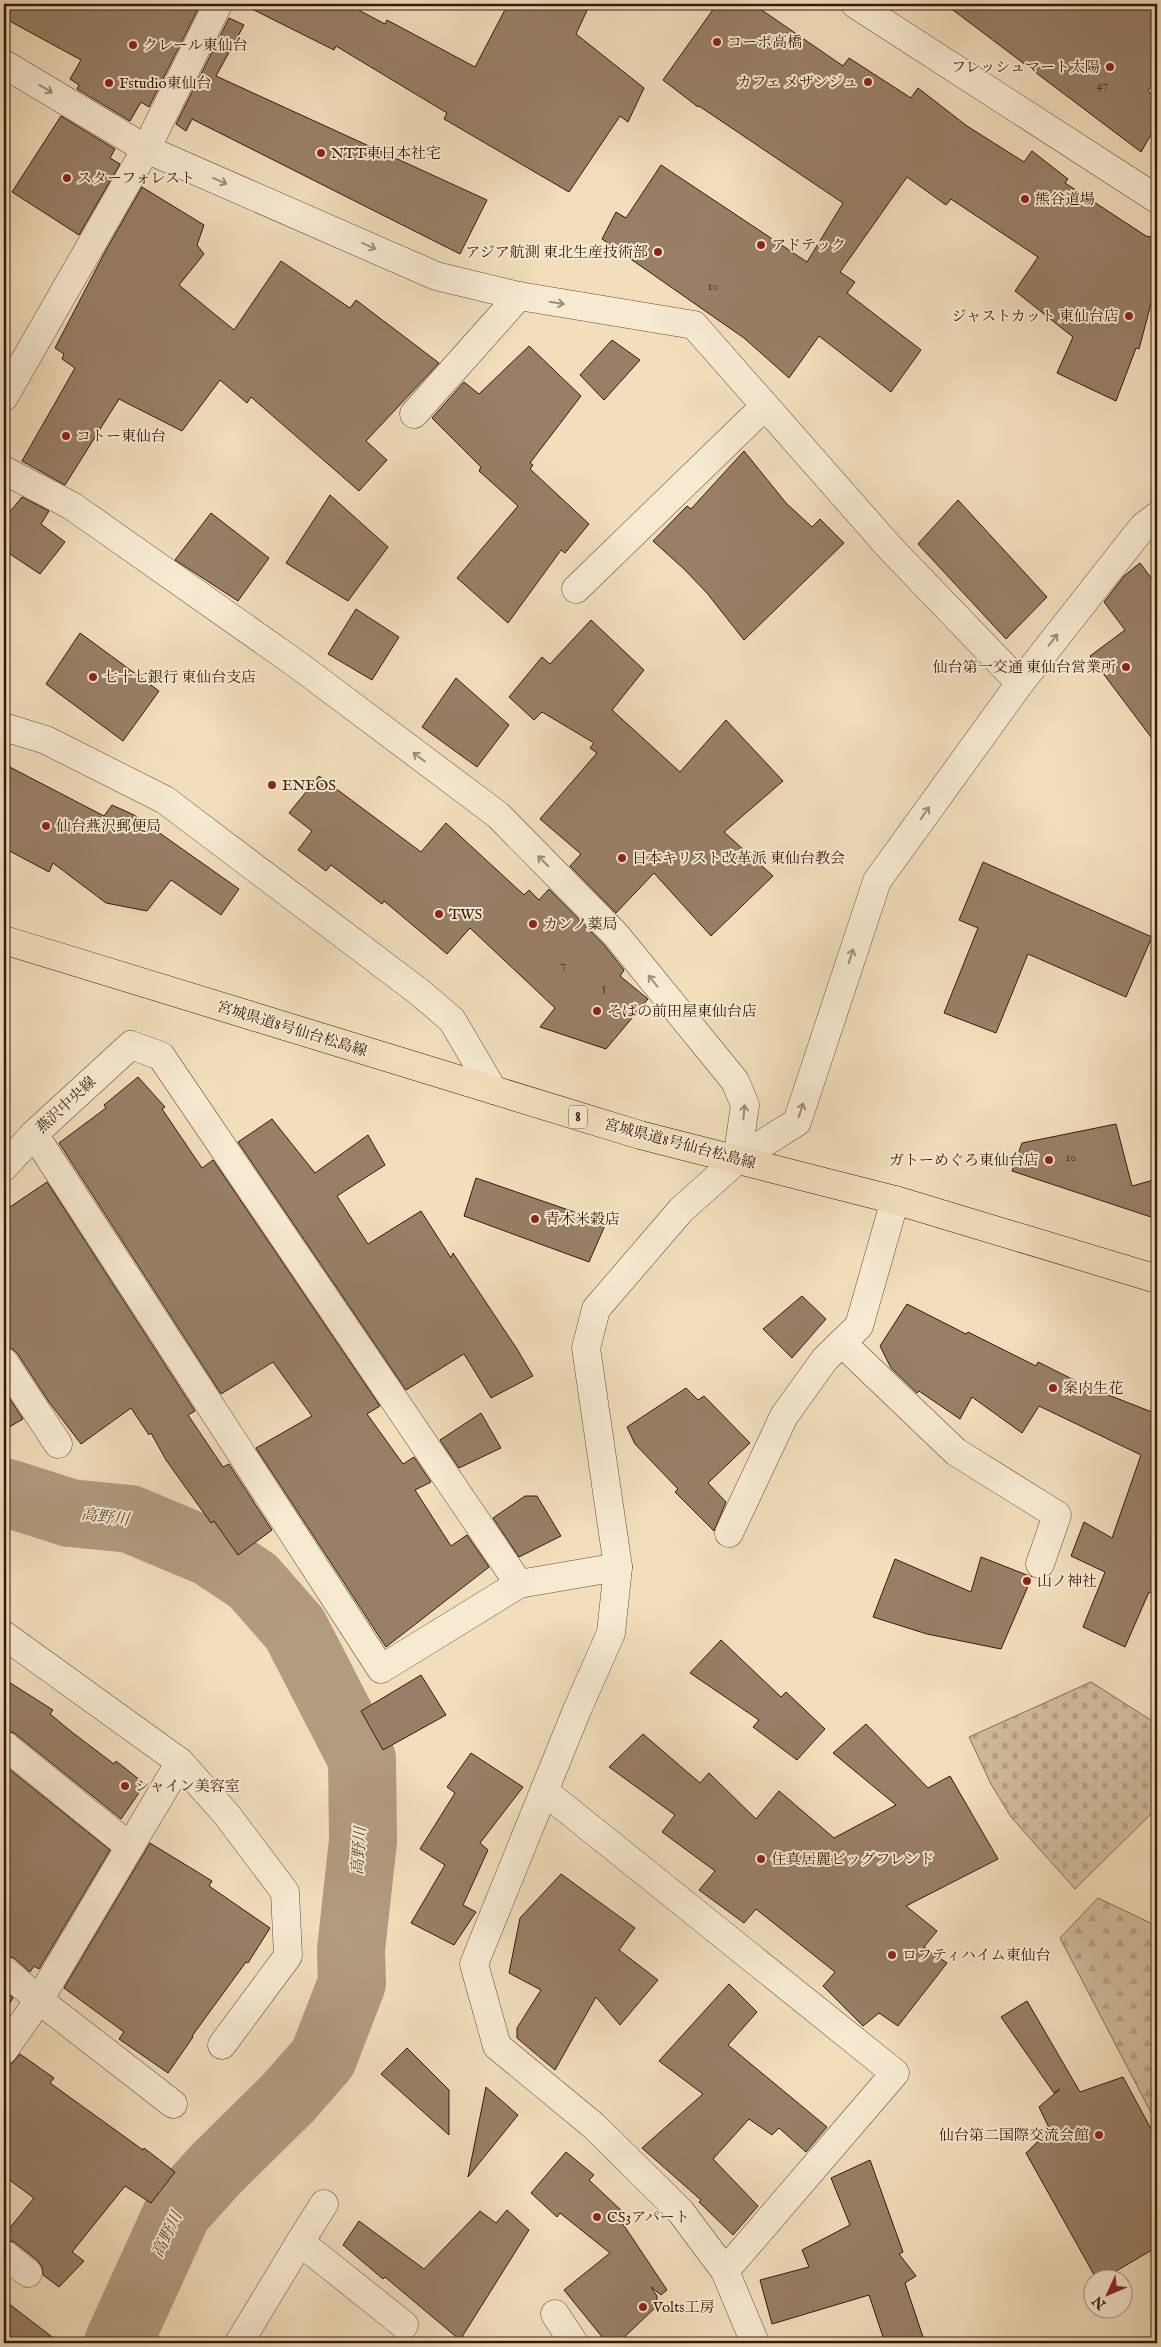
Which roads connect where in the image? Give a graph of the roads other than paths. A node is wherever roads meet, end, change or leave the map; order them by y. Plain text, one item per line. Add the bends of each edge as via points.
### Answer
1 (218, 4) edge
2 (855, 4) edge
3 (4, 64) edge
4 (146, 149) junction
5 (1157, 199) edge
6 (519, 296) junction
7 (4, 398) edge
8 (765, 406) junction
9 (414, 414) dead end
10 (4, 470) edge
11 (1157, 516) edge
12 (576, 589) dead end
13 (1020, 683) junction
14 (4, 726) edge
15 (4, 940) edge
16 (494, 1090) junction
17 (34, 1134) junction
18 (6, 1160) edge
19 (737, 1160) junction
20 (895, 1200) junction
21 (1157, 1279) edge
22 (842, 1343) junction
23 (4, 1362) edge
24 (58, 1444) dead end
25 (729, 1533) dead end
26 (1040, 1564) dead end
27 (618, 1567) junction
28 (519, 1584) junction
29 (4, 1635) edge
30 (4, 1744) edge
31 (180, 1762) junction
32 (544, 1792) junction
33 (129, 1846) junction
34 (4, 1970) edge
35 (39, 2000) junction
36 (222, 2045) dead end
37 (4, 2050) edge
38 (173, 2104) dead end
39 (324, 2204) dead end
40 (300, 2242) junction
41 (4, 2254) edge
42 (725, 2271) junction
43 (28, 2273) dead end
44 (555, 2314) dead end
45 (404, 2325) dead end
46 (239, 2343) edge
47 (574, 2343) edge
48 (755, 2343) edge

1 - 4 street
2 - 5 street
3 -> 4 street
4 -> 6 street via 436,276
4 - 7 street
6 -> 8 street via 694,324
6 - 9 street
8 - 12 street
8 - 13 street via 891,549
19 -> 10 street via 745,1105 735,1080 616,935 498,816 298,665 72,506
13 -> 11 street via 1134,538
19 -> 13 street via 797,1122 877,881
14 - 16 street via 46,740 173,806 452,1020
15 - 16 main road, 宮城県道8号仙台松島線 / 8
16 - 19 main road, 宮城県道8号仙台松島線 / 8 via 640,1136
17 - 18 street, 燕沢中央線
17 - 28 street via 381,1669
17 - 28 street, 燕沢中央線 via 131,1046 161,1056
19 - 20 main road, 宮城県道8号仙台松島線 / 8
19 - 27 street via 681,1210 596,1309 586,1348
20 - 21 main road, 宮城県道8号仙台松島線 / 8
20 - 22 street via 859,1326
22 - 25 street via 825,1359 784,1416
22 - 26 street via 956,1452 1056,1515
23 - 24 street
27 - 28 street
27 - 32 street via 612,1633
29 - 31 street
30 - 33 street
31 - 33 street
31 - 36 street via 227,1815 285,1892 288,1956
32 - 42 street via 474,1964 497,2046 594,2126 681,2212
32 - 42 street via 895,2073
33 - 35 street
34 - 35 street
35 - 37 street
35 - 38 street
39 - 40 street
40 - 45 street
40 - 46 street
41 - 43 street
42 - 48 street
44 - 47 street

